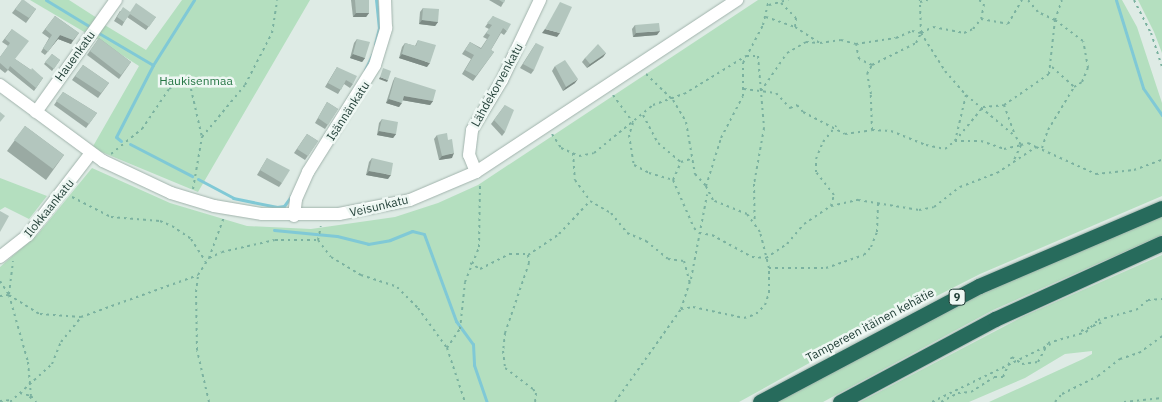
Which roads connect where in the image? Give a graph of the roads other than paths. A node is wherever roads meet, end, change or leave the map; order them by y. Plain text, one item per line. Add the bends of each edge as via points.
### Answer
1 (116, 0) edge
2 (385, 0) edge
3 (540, 0) edge
4 (736, 0) edge
5 (0, 85) edge
6 (36, 112) junction
7 (91, 153) junction
8 (477, 175) junction
9 (1162, 208) edge
10 (294, 216) junction
11 (1162, 244) edge
12 (0, 257) edge
13 (760, 402) edge
14 (840, 402) edge

1 - 6 street, Hauenkatu
2 - 10 street, Isännänkatu via 386,28 375,65 308,172 296,199
3 - 8 street, Lähdekorvenkatu via 502,80 472,130 469,155
4 - 8 street, Veisunkatu
5 - 6 street, Veisunkatu
6 - 7 street, Veisunkatu
7 - 10 street, Veisunkatu via 144,182 191,199 226,209
7 - 12 street, Ilokkaankatu via 64,191 14,249
8 - 10 street, Veisunkatu via 374,209
9 - 13 highway, Tampereen itäinen kehätie / 9 via 979,286
11 - 14 highway via 995,319

